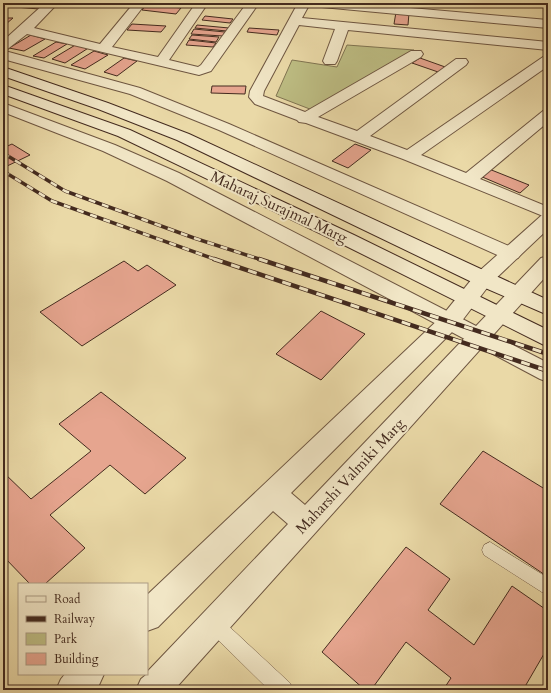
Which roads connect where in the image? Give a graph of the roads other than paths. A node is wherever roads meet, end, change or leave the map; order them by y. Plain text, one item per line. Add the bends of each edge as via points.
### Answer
1 (52, 3) edge
2 (140, 3) edge
3 (202, 3) edge
4 (253, 3) edge
5 (307, 3) edge
6 (314, 3) edge
7 (296, 21) junction
8 (548, 24) edge
9 (343, 25) junction
10 (25, 30) junction
11 (548, 46) edge
12 (3, 48) edge
13 (104, 48) junction
14 (416, 54) dead end
15 (3, 55) edge
16 (548, 60) edge
17 (330, 61) dead end
18 (161, 62) junction
19 (461, 62) dead end
20 (3, 71) edge
21 (3, 89) edge
22 (3, 107) edge
23 (548, 114) edge
24 (304, 119) junction
25 (94, 122) junction
26 (76, 134) junction
27 (358, 138) junction
28 (409, 156) junction
29 (468, 180) junction
30 (548, 213) edge
31 (548, 219) edge
32 (511, 254) junction
33 (546, 267) edge
34 (483, 280) junction
35 (516, 294) junction
36 (467, 298) junction
37 (548, 308) edge
38 (499, 314) junction
39 (450, 321) junction
40 (480, 336) junction
41 (548, 339) edge
42 (548, 373) edge
43 (272, 494) junction
44 (307, 523) junction
45 (490, 550) dead end
46 (548, 588) edge
47 (148, 615) edge
48 (214, 624) junction
49 (87, 675) edge
50 (277, 688) edge
51 (72, 690) edge
52 (152, 690) edge

1 - 10 street
2 - 13 street
3 - 18 street
4 - 18 street via 206,68 195,71
5 - 7 street via 303,5
6 - 8 street
7 - 9 street
7 - 24 street via 256,97
9 - 11 street
9 - 17 street
10 - 12 street
10 - 13 street
13 - 18 street
14 - 24 street
15 - 32 street via 135,91 224,127
16 - 28 street
19 - 27 street
20 - 34 street, Maharaj Surajmal Marg via 183,137
21 - 25 street, Maharaj Surajmal Marg
22 - 26 street
23 - 29 street
24 - 27 street
25 - 26 street
25 - 36 street, Maharaj Surajmal Marg via 124,133
26 - 39 street via 172,177
27 - 28 street
28 - 29 street
29 - 30 street
31 - 32 street
32 - 34 street
33 - 35 street, Maharshi Valmiki Marg
34 - 35 street, Maharaj Surajmal Marg
34 - 36 street
35 - 37 street, Maharaj Surajmal Marg
35 - 38 street, Maharshi Valmiki Marg
36 - 38 street, Maharaj Surajmal Marg
36 - 39 street
38 - 40 street, Maharshi Valmiki Marg
38 - 41 street, Maharaj Surajmal Marg
39 - 40 street
39 - 43 street
40 - 42 street
40 - 44 street, Maharshi Valmiki Marg
43 - 44 street
43 - 47 street
44 - 48 street, Maharshi Valmiki Marg
45 - 46 lane
48 - 50 lane
48 - 52 street, Maharshi Valmiki Marg
49 - 51 street

